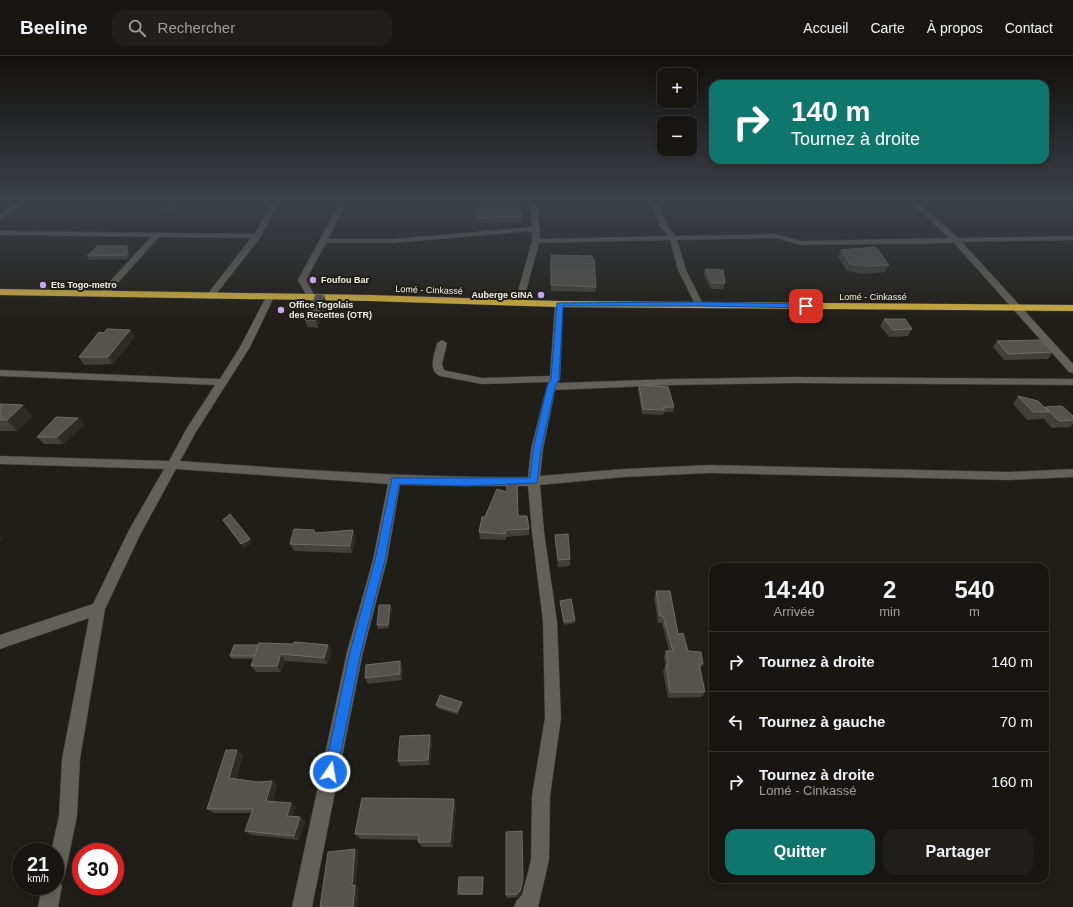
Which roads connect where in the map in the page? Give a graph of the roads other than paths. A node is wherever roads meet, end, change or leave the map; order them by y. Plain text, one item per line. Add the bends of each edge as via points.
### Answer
1 (324, 241) edge
2 (957, 241) edge
3 (151, 242) edge
4 (253, 242) edge
5 (536, 242) joint
6 (546, 242) edge
7 (674, 242) edge
8 (798, 242) edge
9 (906, 242) edge
10 (0, 292) edge
11 (103, 294) junction
12 (210, 296) junction
13 (270, 297) junction
14 (312, 298) junction
15 (519, 302) junction
16 (559, 304) junction
17 (699, 304) junction
18 (1073, 308) edge
19 (1017, 309) junction
20 (442, 343) dead end
21 (1073, 370) edge
22 (0, 373) edge
23 (222, 382) junction
24 (1073, 382) edge
25 (553, 383) junction
26 (0, 460) edge
27 (172, 465) junction
28 (1073, 473) edge
29 (395, 480) junction
30 (534, 481) junction
31 (98, 609) junction
32 (0, 642) edge
33 (62, 843) edge
34 (50, 895) edge
35 (48, 907) edge
36 (302, 907) edge
37 (524, 907) edge

1 - 14 street via 302,280
2 - 19 street
3 - 11 street
4 - 12 street
5 - 6 street
5 - 15 street
7 - 17 street via 682,270
8 - 9 street
10 - 11 highway, Lomé - Cinkassé
11 - 12 highway, Lomé - Cinkassé
12 - 13 highway, Lomé - Cinkassé
13 - 14 highway, Lomé - Cinkassé
13 - 23 street via 245,347
14 - 15 highway, Lomé - Cinkassé
15 - 16 highway, Lomé - Cinkassé
16 - 17 highway, Lomé - Cinkassé
16 - 25 street
17 - 19 highway, Lomé - Cinkassé
18 - 19 highway, Lomé - Cinkassé
19 - 21 street
20 - 25 street via 437,364 440,372 444,374 482,382
22 - 23 street
23 - 27 street
24 - 25 street via 795,380
25 - 30 street via 537,450
26 - 27 street
27 - 29 street
27 - 31 street via 134,534
28 - 30 street via 1009,476 710,469
29 - 30 street
29 - 36 street via 380,560 354,660
30 - 37 street via 550,622 553,718 541,796 540,860 531,900
31 - 32 street
31 - 33 street via 71,759 68,816
34 - 35 street

